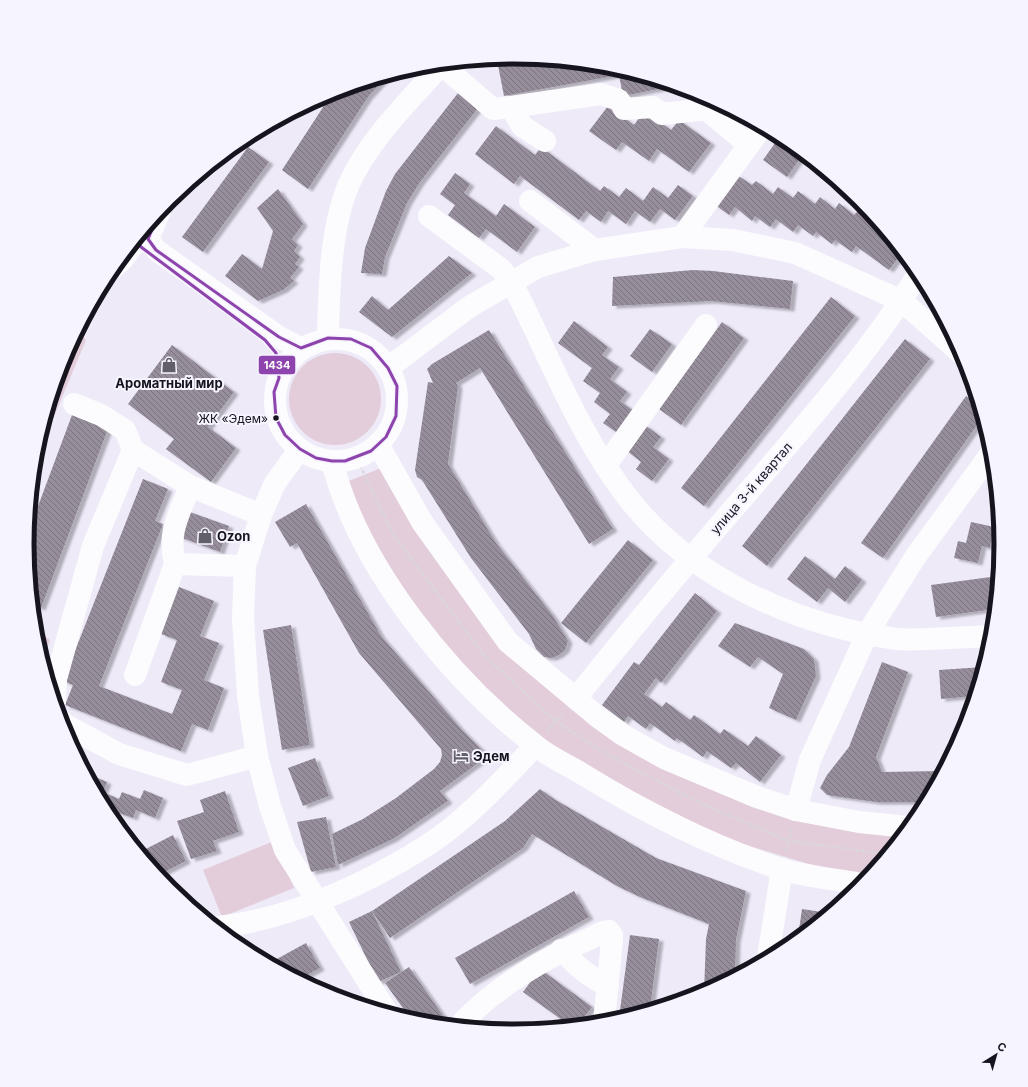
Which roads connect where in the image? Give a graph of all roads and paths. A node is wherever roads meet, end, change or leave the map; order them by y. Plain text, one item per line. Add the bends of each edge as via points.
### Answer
1 (445, 69) edge
2 (447, 69) edge
3 (511, 107) junction
4 (715, 108) edge
5 (759, 131) edge
6 (545, 141) dead end
7 (749, 145) junction
8 (530, 201) dead end
9 (429, 216) dead end
10 (148, 233) edge
11 (148, 233) edge
12 (682, 237) junction
13 (595, 250) junction
14 (915, 280) edge
15 (512, 283) junction
16 (902, 301) junction
17 (706, 324) dead end
18 (328, 338) junction
19 (949, 343) edge
20 (301, 348) junction
21 (388, 368) junction
22 (279, 378) junction
23 (74, 404) dead end
24 (378, 444) junction
25 (300, 449) junction
26 (132, 450) junction
27 (987, 459) edge
28 (332, 461) junction
29 (606, 465) junction
30 (190, 486) junction
31 (261, 515) junction
32 (692, 558) junction
33 (175, 564) junction
34 (245, 566) junction
35 (867, 634) junction
36 (985, 636) edge
37 (135, 675) dead end
38 (56, 687) edge
39 (576, 698) junction
40 (72, 728) edge
41 (535, 746) junction
42 (257, 756) junction
43 (796, 810) junction
44 (902, 826) edge
45 (782, 869) junction
46 (854, 882) edge
47 (317, 902) junction
48 (224, 926) edge
49 (561, 950) junction
50 (769, 950) edge
51 (608, 985) junction
52 (384, 1005) edge
53 (605, 1015) edge
54 (465, 1020) edge

1 - 18 street via 387,125 349,184 334,242
2 - 3 street via 493,109
3 - 4 street via 601,94 619,100 624,109 653,107 662,114
3 - 6 street via 522,126
4 - 7 street
5 - 7 street
7 - 12 street
8 - 13 street
9 - 15 street via 501,269
10 - 20 street via 148,239 156,250 280,337
11 - 22 street via 147,252 265,340 276,353
12 - 13 street
12 - 16 street via 733,240 796,253
13 - 15 street via 538,267
14 - 16 street, улица 3-й квартал
15 - 21 street via 469,306
15 - 29 street via 568,397
16 - 19 street
16 - 32 street, улица 3-й квартал via 837,388
17 - 29 street
18 - 20 street
18 - 21 street via 351,339 371,348
20 - 22 street via 284,364
21 - 24 street via 397,386 396,416 386,437
22 - 25 street via 274,392 276,418 285,435
23 - 26 street via 101,415 125,430
24 - 28 street via 371,451 345,461
24 - 39 street via 422,522 508,642
25 - 28 street via 316,458
25 - 31 street via 275,483
26 - 30 street
26 - 38 street via 93,546
27 - 35 street via 916,556
28 - 41 street via 337,482 360,538 399,601 447,661 485,701
29 - 32 street via 628,498 656,529
30 - 31 street
30 - 33 street via 172,530 171,548
31 - 34 street
32 - 35 street via 731,584 766,602 815,621
32 - 39 street, улица 3-й квартал
33 - 34 street
33 - 37 street
34 - 42 street via 242,618 248,696
35 - 36 street via 899,639
35 - 43 street via 810,760
39 - 41 path
39 - 43 street via 604,722 664,758
40 - 42 street via 119,754 187,774
41 - 45 street via 649,814
41 - 47 street via 467,814 427,846
42 - 47 street via 285,850
43 - 44 street via 859,822
43 - 45 path
45 - 46 street
45 - 50 street
47 - 48 street via 269,917
47 - 52 street
49 - 51 street via 597,981
49 - 51 street via 606,931 611,932
49 - 54 street via 511,982
51 - 53 street

